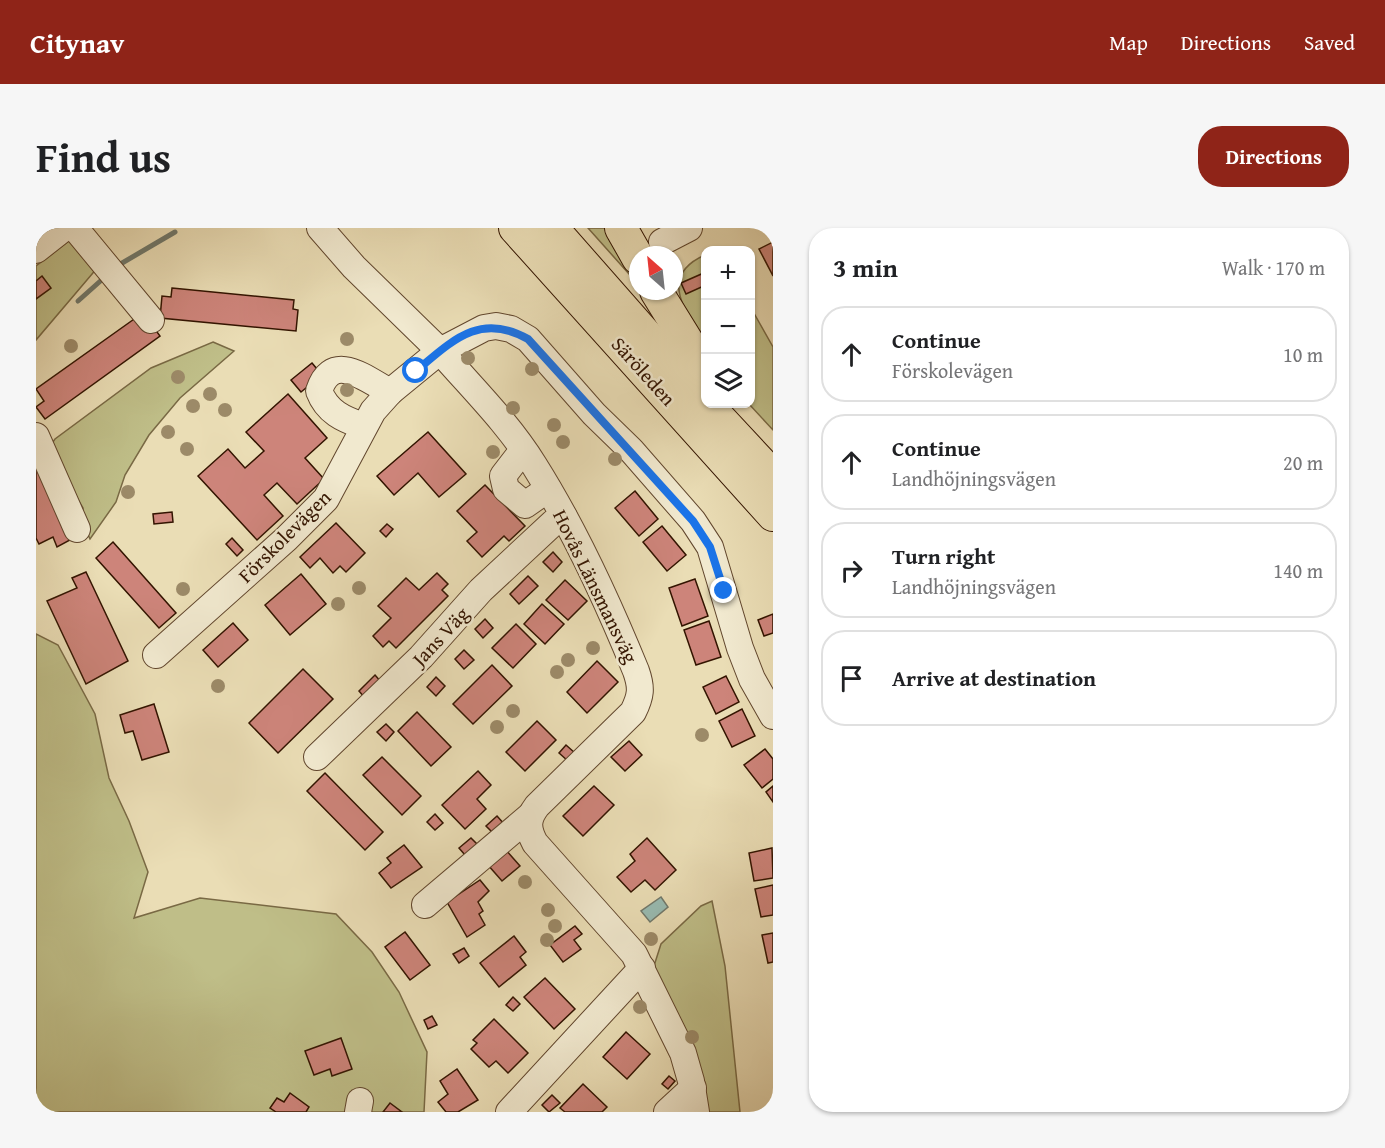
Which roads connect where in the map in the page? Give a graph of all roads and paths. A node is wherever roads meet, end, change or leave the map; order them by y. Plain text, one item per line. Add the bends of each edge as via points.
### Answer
1 (64, 228) edge
2 (75, 228) edge
3 (320, 228) edge
4 (515, 228) edge
5 (552, 228) edge
6 (621, 228) edge
7 (688, 228) edge
8 (645, 246) edge
9 (657, 246) edge
10 (36, 250) edge
11 (661, 300) edge
12 (151, 320) dead end
13 (440, 351) junction
14 (701, 365) edge
15 (390, 392) junction
16 (701, 397) edge
17 (711, 408) edge
18 (727, 408) edge
19 (363, 426) junction
20 (36, 436) edge
21 (738, 438) junction
22 (524, 450) junction
23 (773, 476) edge
24 (548, 489) junction
25 (773, 515) edge
26 (564, 517) junction
27 (77, 529) dead end
28 (156, 655) dead end
29 (773, 716) edge
30 (317, 757) dead end
31 (530, 816) junction
32 (426, 905) dead end
33 (642, 968) junction
34 (694, 1100) edge
35 (509, 1112) edge
36 (666, 1112) edge

1 - 10 street
2 - 12 street
3 - 13 street, Hovås Länsmansväg
4 - 25 main road, Säröleden
5 - 16 main road, Säröleden
6 - 8 main road
7 - 9 street
11 - 14 main road
13 - 15 street, Förskolevägen
13 - 22 street, Hovås Länsmansväg
13 - 29 street, Förskolevägen via 484,328 511,329 528,339 631,450 693,521 710,547 740,648
15 - 19 street, Förskolevägen
15 - 19 street via 351,370 327,376 319,391 322,400 330,411
17 - 21 main road, Säröleden
18 - 21 main road
19 - 28 street, Förskolevägen via 326,499
20 - 27 street
21 - 23 main road, Säröleden
22 - 24 street, Hovås Länsmansväg
22 - 24 street via 503,476 507,489 525,505
24 - 26 street, Hovås Länsmansväg
26 - 30 street, Jans Väg via 482,590 421,657
26 - 31 street, Hovås Länsmansväg via 617,622 641,686 640,698 633,712
31 - 32 street, Hovås Länsmansväg
31 - 33 street via 528,824 535,843 625,941
33 - 34 street via 683,1053
33 - 35 street
34 - 36 street

